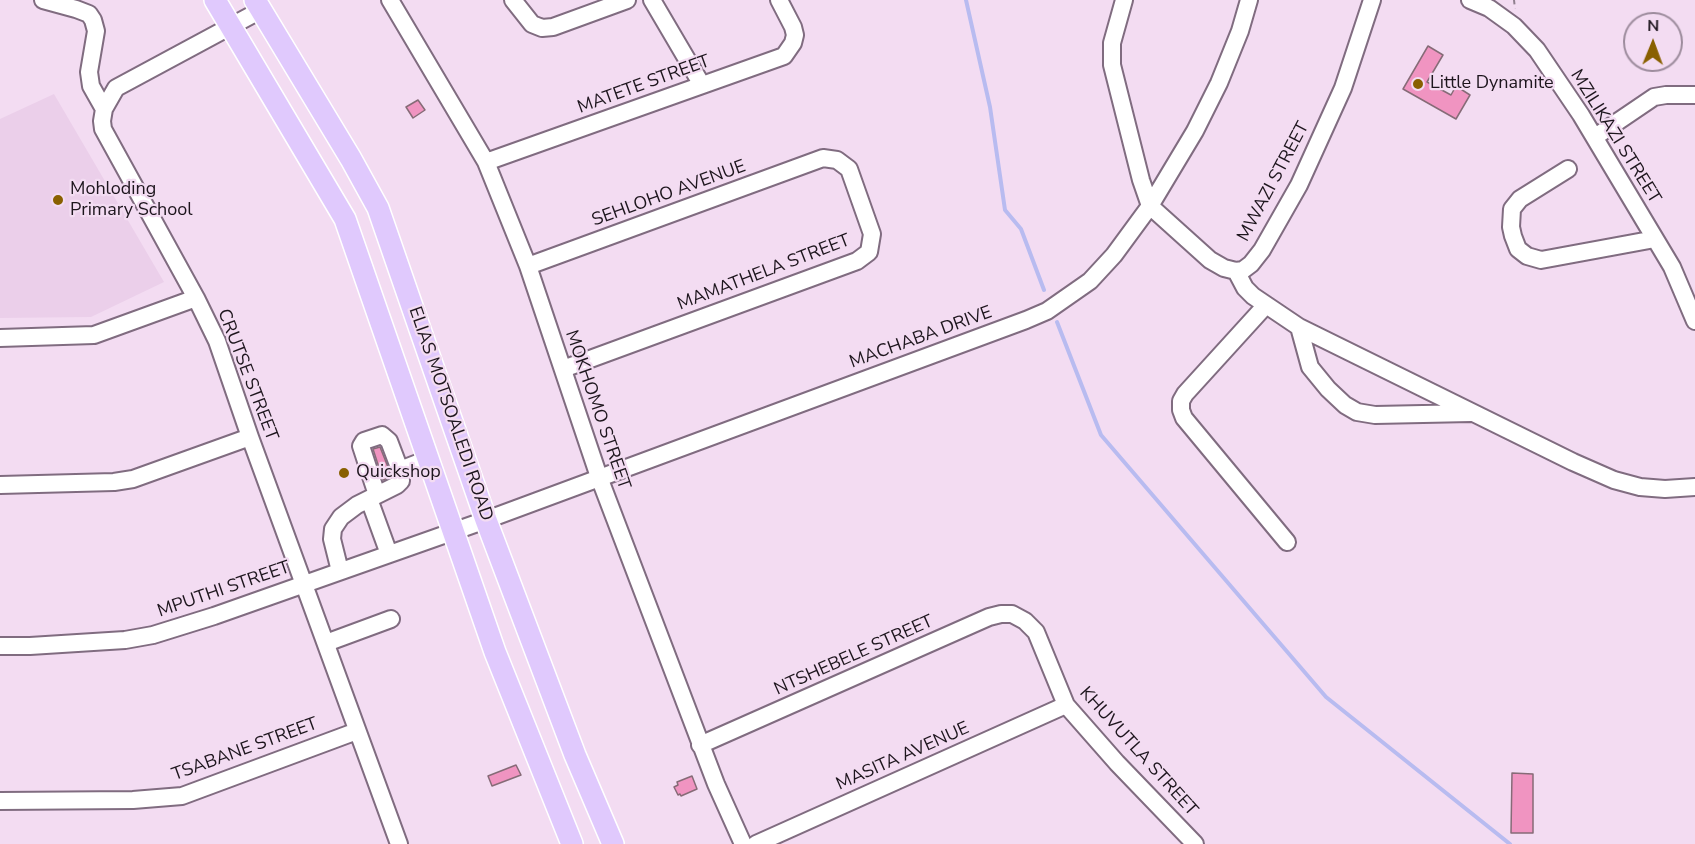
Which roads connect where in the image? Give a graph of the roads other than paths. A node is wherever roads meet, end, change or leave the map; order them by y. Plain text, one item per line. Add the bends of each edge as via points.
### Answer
1 (43, 0) edge
2 (215, 0) edge
3 (390, 0) edge
4 (513, 0) edge
5 (627, 0) edge
6 (652, 0) edge
7 (779, 0) edge
8 (1124, 0) edge
9 (1250, 0) edge
10 (1372, 0) edge
11 (1470, 0) edge
12 (258, 5) edge
13 (231, 27) junction
14 (702, 86) junction
15 (1695, 95) edge
16 (104, 110) junction
17 (1595, 137) junction
18 (823, 158) joint
19 (486, 162) junction
20 (1568, 169) dead end
21 (1150, 206) junction
22 (1655, 239) junction
23 (528, 266) junction
24 (1672, 267) junction
25 (1236, 271) junction
26 (1695, 282) edge
27 (195, 298) junction
28 (1266, 305) junction
29 (1695, 321) edge
30 (1299, 327) junction
31 (0, 338) edge
32 (563, 369) junction
33 (1473, 413) junction
34 (250, 437) junction
35 (428, 459) junction
36 (400, 470) junction
37 (599, 477) junction
38 (0, 485) edge
39 (1695, 487) edge
40 (373, 497) junction
41 (486, 520) junction
42 (453, 531) junction
43 (1287, 542) dead end
44 (389, 554) junction
45 (340, 571) junction
46 (304, 583) junction
47 (392, 618) dead end
48 (1025, 621) joint
49 (326, 644) junction
50 (0, 646) edge
51 (1065, 705) junction
52 (357, 730) junction
53 (700, 745) junction
54 (0, 801) edge
55 (399, 844) edge
56 (572, 844) edge
57 (613, 844) edge
58 (743, 844) edge
59 (756, 844) edge
60 (1195, 844) edge

1 - 16 street, CRUTSE STREET via 89,14 93,20 96,32 89,72 91,86
2 - 13 main road, ELIAS MOTSOALEDI ROAD
3 - 19 street, MOKHOMO STREET
4 - 5 street via 532,24 542,28
6 - 14 street
7 - 14 street, MATETE STREET via 793,27 794,43 784,56
8 - 21 street via 1112,43 1112,65
9 - 21 street, MACHABA DRIVE via 1219,83
10 - 25 street, MWAZI STREET via 1343,88 1299,185 1262,250 1251,264
11 - 17 street, MZILIKAZI STREET via 1514,26 1537,50
12 - 13 street
12 - 41 main road, ELIAS MOTSOALEDI ROAD via 378,208
13 - 16 street via 116,88
13 - 35 main road, ELIAS MOTSOALEDI ROAD via 345,219
14 - 19 street, MATETE STREET
15 - 17 street via 1654,97
16 - 27 street, CRUTSE STREET via 103,129
17 - 22 street, MZILIKAZI STREET
18 - 23 street, SEHLOHO AVENUE
18 - 32 street, MAMATHELA STREET via 837,160 849,169 872,234 864,258
19 - 23 street, MOKHOMO STREET
20 - 22 street via 1520,199 1512,209 1511,226 1518,249 1541,260
21 - 25 street via 1210,260
21 - 37 street, MACHABA DRIVE via 1089,281 1047,310
22 - 24 street, MZILIKAZI STREET
23 - 32 street, MOKHOMO STREET
24 - 26 street
24 - 29 street, MZILIKAZI STREET
25 - 28 street via 1245,288
27 - 31 street via 94,335
27 - 34 street, CRUTSE STREET via 217,340
28 - 30 street
28 - 43 street via 1185,394 1181,410
30 - 33 street
30 - 33 street via 1310,367 1328,389 1357,412
32 - 37 street, MOKHOMO STREET
33 - 39 street via 1614,480 1640,487
34 - 38 street via 133,479
34 - 46 street, CRUTSE STREET
35 - 36 street
35 - 42 main road, ELIAS MOTSOALEDI ROAD
36 - 40 street via 400,483
36 - 40 street via 387,438 379,435 364,441 362,450
37 - 41 street, MACHABA DRIVE
37 - 53 street, MOKHOMO STREET
40 - 44 street
40 - 45 street via 357,505 333,529
41 - 42 street, MACHABA DRIVE
41 - 57 main road, ELIAS MOTSOALEDI ROAD
42 - 44 street, MPUTHI STREET
42 - 56 main road, ELIAS MOTSOALEDI ROAD via 495,652
44 - 45 street, MPUTHI STREET
45 - 46 street, MPUTHI STREET
46 - 49 street, CRUTSE STREET
46 - 50 street, MPUTHI STREET via 153,635
47 - 49 street
48 - 51 street, KHUVUTLA STREET via 1036,632
48 - 53 street, NTSHEBELE STREET via 1012,614 989,617
49 - 52 street, CRUTSE STREET
51 - 59 street, MASITA AVENUE
51 - 60 street, KHUVUTLA STREET
52 - 54 street, TSABANE STREET via 182,796
52 - 55 street, CRUTSE STREET
53 - 58 street, MOKHOMO STREET

